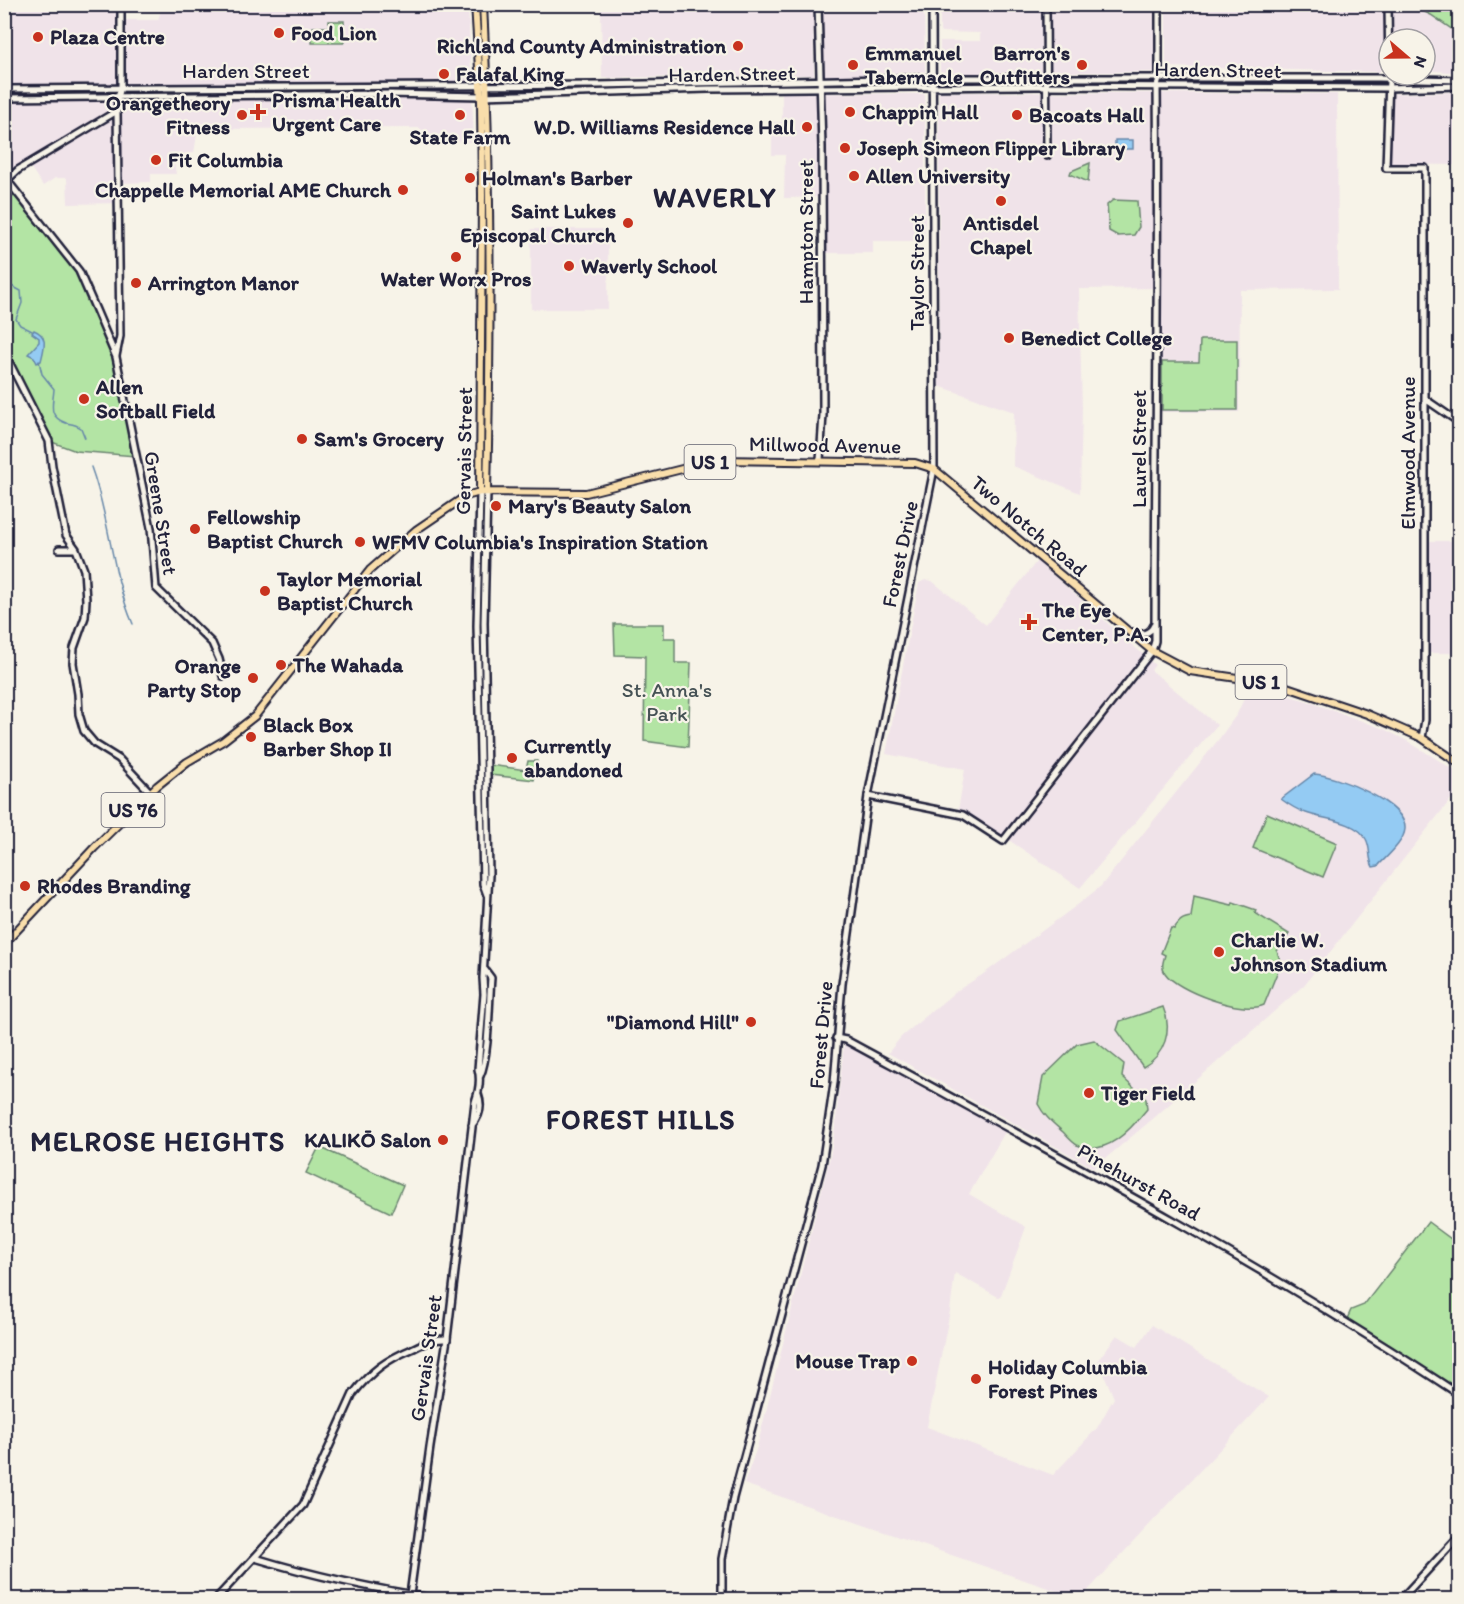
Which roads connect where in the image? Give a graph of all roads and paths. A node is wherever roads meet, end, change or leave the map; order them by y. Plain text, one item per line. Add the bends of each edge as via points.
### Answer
1 (6, 4) edge
2 (121, 4) edge
3 (475, 4) edge
4 (483, 4) edge
5 (818, 4) edge
6 (932, 4) edge
7 (1046, 4) edge
8 (1159, 4) edge
9 (1388, 4) edge
10 (1388, 27) edge
11 (5, 59) edge
12 (932, 78) junction
13 (1046, 78) junction
14 (1159, 78) junction
15 (1377, 78) edge
16 (1437, 79) edge
17 (1460, 80) edge
18 (820, 81) junction
19 (483, 86) junction
20 (1046, 86) junction
21 (1157, 86) junction
22 (932, 87) junction
23 (1460, 87) edge
24 (121, 88) junction
25 (1388, 88) junction
26 (6, 89) edge
27 (821, 89) junction
28 (484, 95) junction
29 (118, 97) junction
30 (6, 98) edge
31 (117, 111) junction
32 (1047, 156) dead end
33 (6, 181) edge
34 (4, 352) edge
35 (116, 357) junction
36 (1425, 399) junction
37 (1460, 423) edge
38 (820, 460) junction
39 (934, 469) junction
40 (484, 492) junction
41 (60, 549) dead end
42 (76, 549) junction
43 (1155, 624) junction
44 (1125, 629) junction
45 (1152, 651) junction
46 (222, 676) dead end
47 (1422, 738) junction
48 (1460, 764) edge
49 (150, 792) junction
50 (868, 795) junction
51 (4, 944) edge
52 (836, 1038) junction
53 (447, 1339) junction
54 (1460, 1395) edge
55 (1460, 1535) edge
56 (255, 1558) junction
57 (410, 1594) junction
58 (215, 1599) edge
59 (444, 1599) edge
60 (722, 1599) edge
61 (1400, 1599) edge

1 - 11 main road
2 - 24 main road
3 - 19 main road, Gervais Street
4 - 19 main road, Gervais Street
5 - 18 main road, Hampton Street
6 - 12 main road, Taylor Street
7 - 13 main road
8 - 14 main road, Laurel Street
9 - 10 main road
11 - 26 main road
12 - 13 main road, Harden Street
12 - 18 main road, Harden Street
12 - 22 main road, Taylor Street
13 - 14 main road, Harden Street
13 - 20 main road
14 - 15 main road, Harden Street
14 - 21 main road, Laurel Street
16 - 17 main road, Harden Street
18 - 19 main road, Harden Street
18 - 27 main road, Hampton Street
19 - 24 main road, Harden Street
19 - 28 main road, Gervais Street
20 - 21 main road, Harden Street
20 - 22 main road, Harden Street
20 - 32 main road
21 - 25 main road, Harden Street
21 - 43 main road, Laurel Street
22 - 27 main road, Harden Street
22 - 39 main road, Taylor Street
23 - 25 main road, Harden Street
24 - 26 main road, Harden Street
24 - 29 main road
25 - 36 main road, Elmwood Avenue via 1386,168 1425,168
26 - 30 main road
27 - 28 main road, Harden Street
27 - 38 main road, Hampton Street
28 - 29 main road, Harden Street
28 - 40 main road, Gervais Street via 490,313
29 - 30 main road, Harden Street
29 - 31 main road
30 - 33 main road
31 - 33 main road
31 - 35 main road via 120,336
33 - 35 main road, Greene Street via 79,271
34 - 42 main road via 49,441 66,535
35 - 46 main road, Greene Street via 151,527 156,588 212,643
36 - 37 main road
36 - 47 main road, Elmwood Avenue
38 - 39 main road, Millwood Avenue / US 1 via 915,463
38 - 40 main road, Millwood Avenue / US 1 via 718,460 586,493
39 - 44 main road, Two Notch Road / US 1
39 - 50 main road, Forest Drive
40 - 49 main road, Millwood Avenue / US 76 via 466,496 395,547 370,570 255,716
40 - 53 main road, Gervais Street via 489,875 485,970 480,1076
41 - 42 main road
42 - 49 main road via 84,570 86,599 73,663 84,731 119,759
43 - 44 main road via 1143,634
43 - 45 main road, Laurel Street
44 - 45 main road, Two Notch Road / US 1
45 - 47 main road, Two Notch Road / US 1 via 1190,671 1278,684 1308,693
45 - 50 main road via 1003,842 963,815
47 - 48 main road, Two Notch Road / US 1
49 - 51 main road, Millwood Avenue / US 76
50 - 52 main road, Forest Drive
52 - 54 main road, Pinehurst Road via 1168,1215
52 - 60 main road, Forest Drive via 822,1165 733,1498 722,1559
53 - 56 main road via 435,1338 387,1359 364,1380 353,1394 303,1505
53 - 57 main road, Gervais Street
55 - 61 main road
56 - 57 main road
56 - 58 main road
57 - 59 main road

